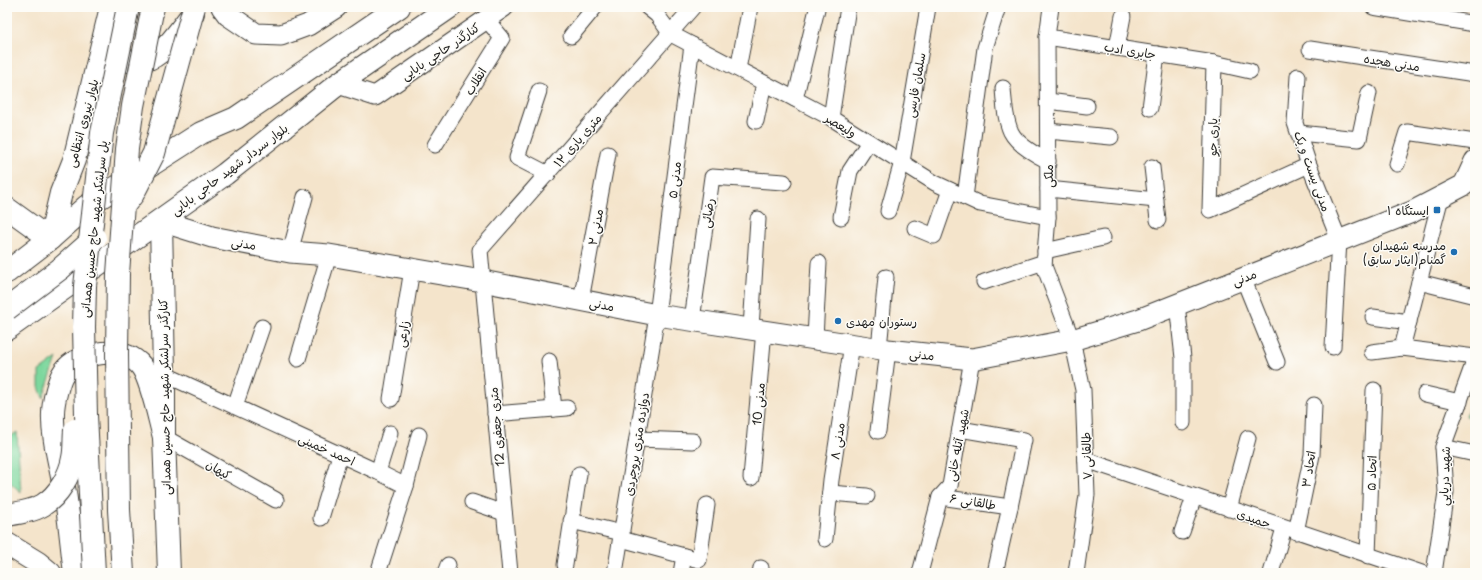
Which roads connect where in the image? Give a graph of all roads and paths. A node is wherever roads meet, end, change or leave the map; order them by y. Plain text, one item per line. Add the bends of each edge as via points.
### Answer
1 (110, 7) edge
2 (128, 7) edge
3 (153, 7) edge
4 (194, 7) edge
5 (198, 7) edge
6 (222, 7) edge
7 (336, 7) edge
8 (399, 7) edge
9 (450, 7) edge
10 (504, 7) edge
11 (595, 7) edge
12 (647, 7) edge
13 (693, 7) edge
14 (750, 7) edge
15 (848, 7) edge
16 (928, 7) edge
17 (998, 7) edge
18 (1052, 7) edge
19 (1373, 7) edge
20 (816, 9) dead end
21 (1123, 16) dead end
22 (486, 19) junction
23 (1475, 24) edge
24 (671, 34) junction
25 (571, 36) dead end
26 (1047, 37) junction
27 (102, 42) junction
28 (692, 45) junction
29 (1116, 48) junction
30 (1310, 50) dead end
31 (1157, 54) junction
32 (1214, 63) junction
33 (738, 69) junction
34 (1250, 71) dead end
35 (1475, 74) edge
36 (1298, 76) dead end
37 (764, 83) junction
38 (338, 84) junction
39 (1003, 88) dead end
40 (539, 91) dead end
41 (1369, 93) dead end
42 (795, 99) junction
43 (1048, 102) junction
44 (1087, 106) dead end
45 (1150, 108) dead end
46 (831, 118) junction
47 (756, 121) dead end
48 (1048, 131) junction
49 (1299, 133) junction
50 (1111, 137) dead end
51 (869, 142) junction
52 (1475, 142) edge
53 (435, 145) dead end
54 (608, 154) dead end
55 (1048, 161) junction
56 (1475, 161) edge
57 (902, 162) junction
58 (1398, 164) dead end
59 (1309, 165) junction
60 (1152, 167) dead end
61 (548, 174) junction
62 (784, 182) dead end
63 (1048, 189) junction
64 (950, 190) junction
65 (305, 197) dead end
66 (965, 197) junction
67 (1441, 197) junction
68 (1156, 200) junction
69 (7, 208) edge
70 (888, 211) dead end
71 (840, 217) dead end
72 (1048, 218) junction
73 (758, 219) dead end
74 (1158, 220) dead end
75 (161, 221) junction
76 (915, 228) dead end
77 (1103, 238) dead end
78 (50, 239) junction
79 (1339, 240) junction
80 (290, 252) junction
81 (329, 255) junction
82 (1045, 256) junction
83 (819, 263) dead end
84 (412, 269) junction
85 (7, 272) edge
86 (886, 277) dead end
87 (1243, 278) junction
88 (482, 281) junction
89 (984, 282) dead end
90 (1419, 282) junction
91 (1475, 296) edge
92 (581, 300) junction
93 (1177, 304) junction
94 (7, 309) edge
95 (657, 314) junction
96 (1373, 317) dead end
97 (692, 320) junction
98 (1409, 322) junction
99 (262, 327) dead end
100 (757, 329) junction
101 (7, 330) edge
102 (815, 338) junction
103 (1072, 340) junction
104 (852, 344) junction
105 (1333, 347) dead end
106 (1402, 348) junction
107 (884, 349) junction
108 (1372, 352) dead end
109 (1475, 358) edge
110 (298, 359) dead end
111 (972, 359) junction
112 (548, 360) dead end
113 (1278, 362) dead end
114 (85, 370) junction
115 (164, 374) junction
116 (1374, 390) dead end
117 (1425, 394) dead end
118 (391, 399) dead end
119 (1460, 402) junction
120 (1314, 405) dead end
121 (235, 406) junction
122 (494, 414) junction
123 (1183, 423) dead end
124 (960, 430) junction
125 (878, 431) dead end
126 (390, 433) dead end
127 (419, 435) dead end
128 (164, 437) junction
129 (1248, 438) dead end
130 (637, 439) junction
131 (693, 441) dead end
132 (1443, 446) junction
133 (1475, 454) edge
134 (340, 455) junction
135 (1086, 460) junction
136 (378, 472) junction
137 (579, 474) dead end
138 (751, 478) dead end
139 (406, 486) junction
140 (830, 493) junction
141 (867, 496) dead end
142 (940, 496) junction
143 (1194, 498) junction
144 (276, 500) dead end
145 (1011, 501) junction
146 (472, 502) dead end
147 (707, 505) dead end
148 (1229, 509) junction
149 (504, 513) junction
150 (7, 515) edge
151 (321, 518) dead end
152 (571, 521) junction
153 (1290, 530) junction
154 (1182, 532) dead end
155 (621, 536) junction
156 (825, 539) dead end
157 (7, 544) edge
158 (684, 556) junction
159 (1368, 556) junction
160 (565, 565) dead end
161 (1385, 567) edge
162 (50, 573) edge
163 (75, 573) edge
164 (94, 573) edge
165 (123, 573) edge
166 (169, 573) edge
167 (378, 573) edge
168 (510, 573) edge
169 (615, 573) edge
170 (681, 573) edge
171 (920, 573) edge
172 (996, 573) edge
173 (1076, 573) edge
174 (1271, 573) edge
175 (1422, 573) edge
176 (1434, 573) edge

1 - 27 main road, بلوار نیروی انتظامی
2 - 114 main road, پل سرلشکر شهید حاج حسین همدانی, bridge via 102,133 91,222 85,286
3 - 165 main road, bridge via 127,149 118,274 119,510
4 - 94 main road, bridge via 154,153 133,194 103,231 60,269
5 - 27 main road via 164,49 143,61 135,62 115,56
6 - 7 main road via 228,15 256,34 281,35 308,25
8 - 78 main road via 236,118 202,133 87,206
9 - 38 main road, بلوار سردار شهید حاجی بابایی
10 - 22 street, کنارگذر حاجی بابایی
11 - 25 street
12 - 24 street, ولیعصر via 657,15
13 - 24 street, ۱۲ متری یاری
14 - 33 street
15 - 46 street
16 - 57 street, سلمان فارسی
17 - 66 street via 985,48
18 - 26 street, ملکی
19 - 23 street
20 - 42 street
21 - 29 street
22 - 38 street, کنارگذر حاجی بابایی via 375,96
22 - 53 street, انقلاب via 502,38
24 - 28 street, ولیعصر
24 - 61 street, ۱۲ متری یاری
26 - 29 street, جابری ادب
26 - 43 street, ملکی
27 - 78 main road, بلوار نیروی انتظامی via 74,160 61,193
28 - 33 street, ولیعصر
28 - 95 street, مدنی ۵
29 - 31 street, جابری ادب
30 - 35 street, مدنی هجده
31 - 32 street, جابری ادب
31 - 45 street
32 - 34 street, جابری ادب
32 - 59 street, یاری جو via 1210,210
33 - 37 street, ولیعصر
36 - 49 street, مدنی بیست و یک via 1295,123
37 - 42 street, ولیعصر
37 - 47 street
38 - 75 main road, بلوار سردار شهید حاجی بابایی via 225,174
39 - 55 street via 1004,106 1011,132 1028,150
40 - 61 street via 517,158
41 - 49 street via 1359,139
42 - 46 street, ولیعصر
43 - 44 street
43 - 48 street, ملکی
46 - 51 street, ولیعصر
48 - 50 street
48 - 55 street, ملکی
49 - 59 street, مدنی بیست و یک
51 - 57 street, ولیعصر
51 - 71 street via 850,170
52 - 58 street via 1407,132
54 - 92 street, مدنی ۲
55 - 63 street, ملکی
56 - 67 main road, مدنی via 1464,185
57 - 64 street, ولیعصر
57 - 70 street, سلمان فارسی
59 - 79 street, مدنی بیست و یک
60 - 68 street
61 - 88 street, ۱۲ متری یاری via 480,250
62 - 97 street, رضائی via 712,177
63 - 68 street
63 - 72 street, ملکی
64 - 66 street, ولیعصر
64 - 76 street via 934,236
65 - 80 street
66 - 72 street, ولیعصر via 980,204
67 - 79 main road, مدنی via 1412,212
67 - 90 street
68 - 74 street
69 - 78 main road
72 - 82 street, ملکی
73 - 100 street, مدنی 10
75 - 80 main road, مدنی via 212,238
75 - 101 main road, بلوار سردار شهید حاجی بابایی
75 - 115 main road, کنارگذر سرلشکر شهید حاج حسین همدانی
77 - 82 street
78 - 85 main road
79 - 87 main road, مدنی
79 - 105 street
80 - 81 main road, مدنی
81 - 84 main road, مدنی
81 - 110 street
82 - 89 street
82 - 103 street, ملکی via 1044,266
83 - 102 street
84 - 88 main road, مدنی
84 - 118 street, زارعی
86 - 107 street
87 - 93 main road, مدنی
87 - 113 street
88 - 92 main road, مدنی
88 - 122 street, 12 متری جعفری
90 - 91 street
90 - 98 street
92 - 95 main road, مدنی
93 - 103 main road, مدنی via 1138,320
93 - 123 street via 1183,358
95 - 97 main road, مدنی
95 - 130 street, دوازده متری بروجردی
96 - 98 street
97 - 100 main road, مدنی
98 - 106 street
99 - 121 street
100 - 102 main road, مدنی
100 - 138 street, مدنی 10
102 - 104 main road, مدنی
103 - 111 main road, مدنی
103 - 135 street, طالقانی ۷ via 1083,390
104 - 107 main road, مدنی
104 - 140 street, مدنی ۸
106 - 108 street
106 - 109 street
107 - 111 main road, مدنی
107 - 125 street
109 - 119 street, شهيد دريايي
111 - 124 street, شهید آتله خانی
112 - 122 street via 560,409
114 - 150 main road, bridge via 76,406 74,457 69,474 56,493 43,505
114 - 164 main road, پل سرلشکر شهید حاج حسین همدانی, bridge
115 - 121 street, احمد خمینی
115 - 128 main road, کنارگذر سرلشکر شهید حاج حسین همدانی
116 - 159 street, اتحاد ۵
117 - 119 street
119 - 132 street, شهيد دريايي
120 - 153 street, اتحاد ۳ via 1312,455
121 - 134 street, احمد خمینی
122 - 149 street, 12 متری جعفری
124 - 142 street, شهید آتله خانی via 950,486
124 - 145 street via 1024,440
126 - 136 street
127 - 139 street
128 - 144 street, کیهان
128 - 163 main road via 142,367 130,357 122,353 107,352 91,355 75,362 64,372 53,413
128 - 166 main road, کنارگذر سرلشکر شهید حاج حسین همدانی
129 - 148 street
130 - 131 street
130 - 155 street, دوازده متری بروجردی
132 - 133 street
132 - 176 street, شهيد دريايي via 1446,492
134 - 136 street, احمد خمینی
134 - 151 street
135 - 143 street, حمیدی
135 - 173 street, طالقانی ۷ via 1087,495
136 - 139 street, احمد خمینی
137 - 152 street
139 - 167 street
140 - 141 street
140 - 156 street, مدنی ۸
142 - 145 street, طالقانی ۶
142 - 171 street, شهید آتله خانی
143 - 148 street, حمیدی
143 - 154 street
145 - 172 street, طالقانی ۶
146 - 149 street
147 - 158 street via 699,560
148 - 153 street, حمیدی
149 - 168 street, 12 متری جعفری
152 - 155 street
152 - 160 street
153 - 159 street, حمیدی
153 - 174 street, اتحاد ۳
155 - 158 street
155 - 169 street, دوازده متری بروجردی
157 - 162 main road
158 - 170 street
159 - 161 street, حمیدی
161 - 175 street, حمیدی

